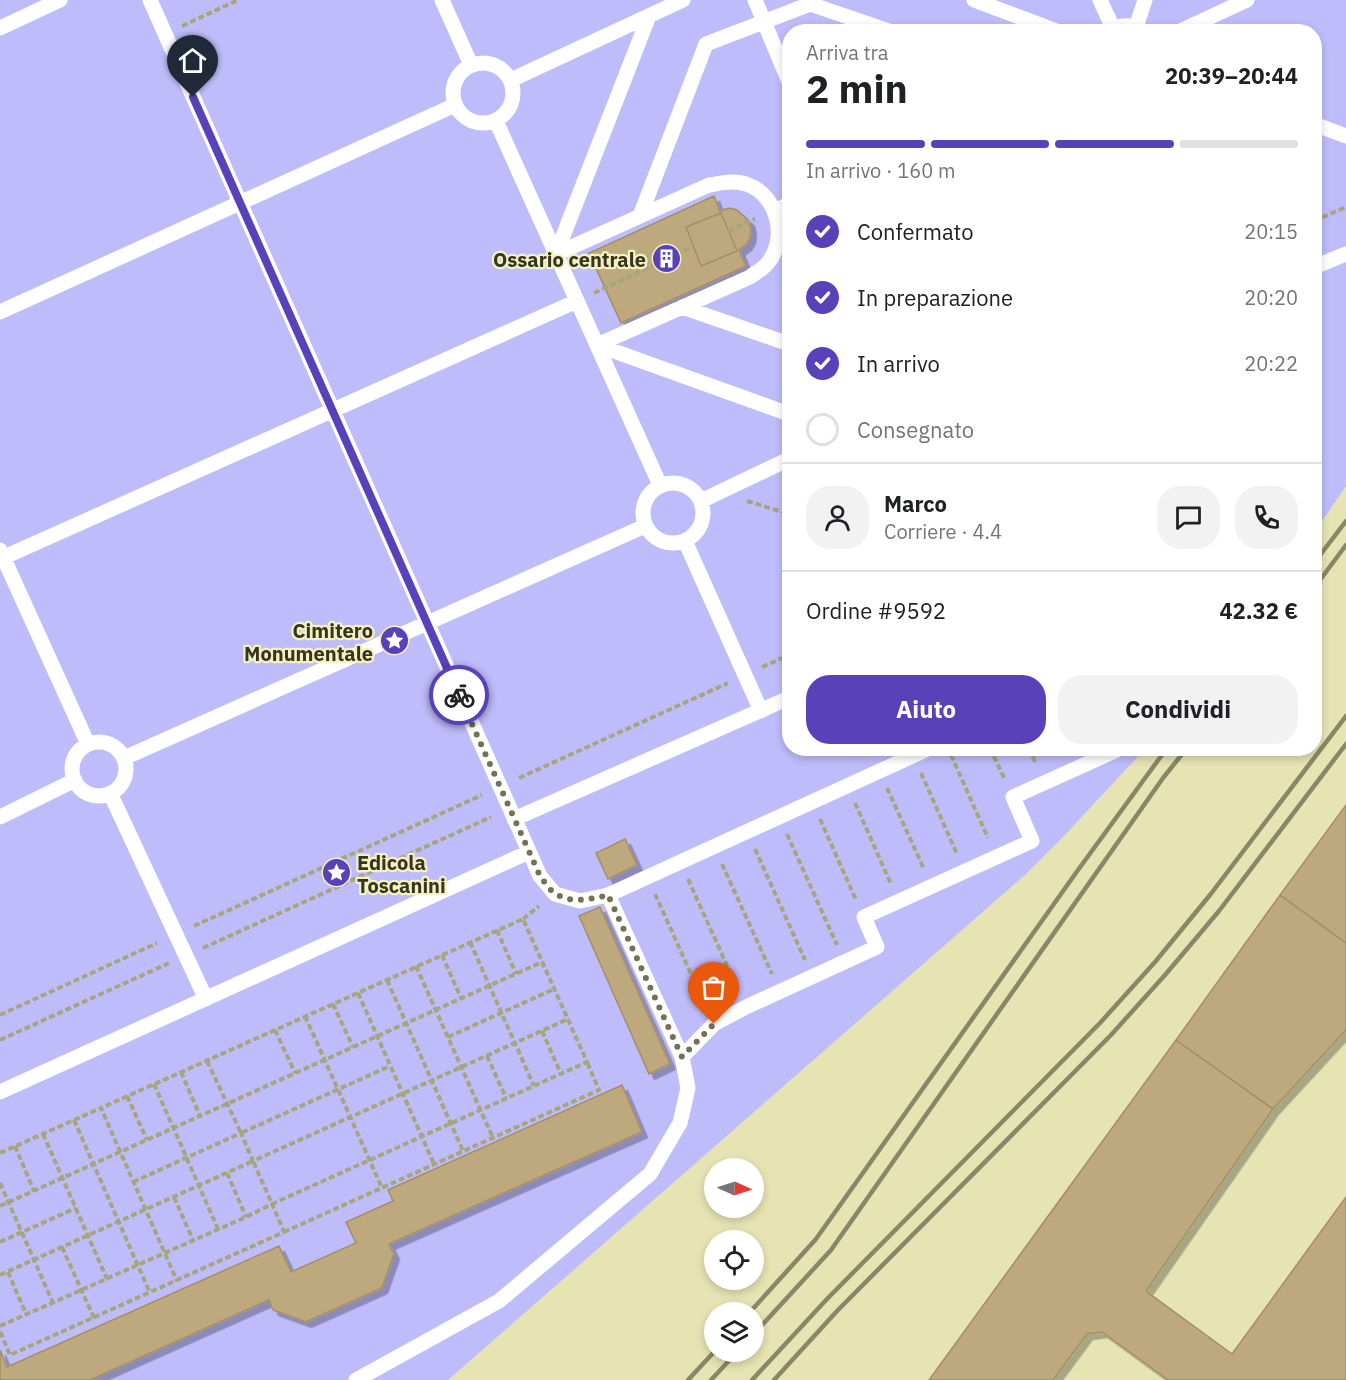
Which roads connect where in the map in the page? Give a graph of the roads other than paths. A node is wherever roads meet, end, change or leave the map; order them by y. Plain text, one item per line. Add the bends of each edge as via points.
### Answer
1 (60, 0) edge
2 (150, 0) edge
3 (442, 0) edge
4 (683, 0) edge
5 (755, 0) edge
6 (974, 0) edge
7 (1100, 0) edge
8 (1145, 0) edge
9 (1247, 0) edge
10 (649, 16) junction
11 (764, 22) junction
12 (869, 24) edge
13 (1038, 24) edge
14 (1109, 24) edge
15 (1141, 24) edge
16 (1195, 24) edge
17 (0, 28) edge
18 (471, 65) junction
19 (782, 65) edge
20 (511, 80) junction
21 (455, 105) junction
22 (496, 121) junction
23 (1322, 127) edge
24 (1346, 136) edge
25 (240, 203) junction
26 (782, 208) edge
27 (640, 216) junction
28 (556, 254) junction
29 (1346, 254) edge
30 (1322, 264) edge
31 (577, 301) junction
32 (682, 307) junction
33 (0, 312) edge
34 (782, 342) edge
35 (597, 345) junction
36 (333, 411) junction
37 (782, 411) edge
38 (782, 462) edge
39 (660, 485) junction
40 (701, 501) junction
41 (645, 526) junction
42 (686, 541) junction
43 (1, 555) edge
44 (427, 623) junction
45 (782, 701) edge
46 (761, 711) junction
47 (88, 744) junction
48 (913, 756) edge
49 (1104, 756) edge
50 (124, 758) junction
51 (75, 780) junction
52 (110, 793) junction
53 (512, 814) junction
54 (0, 818) edge
55 (529, 852) junction
56 (608, 895) junction
57 (206, 999) junction
58 (682, 1057) junction
59 (0, 1092) edge
60 (356, 1380) edge

1 - 17 lane
2 - 25 lane
3 - 18 lane
4 - 10 lane
5 - 11 lane
6 - 13 lane
7 - 14 lane
8 - 15 lane
9 - 16 lane
10 - 20 lane
10 - 28 lane
11 - 12 lane via 810,4
11 - 19 lane
11 - 27 lane via 706,44
18 - 20 lane via 490,63 506,72
18 - 21 lane via 457,78
20 - 22 lane via 510,108
21 - 22 lane via 477,123
21 - 25 lane
22 - 28 lane
23 - 24 lane
25 - 33 lane
25 - 36 lane
26 - 27 lane via 747,184 728,181 709,185
26 - 32 lane via 776,249 766,266
27 - 28 lane
28 - 31 lane
29 - 30 lane
31 - 35 lane
31 - 36 lane
32 - 34 lane
32 - 35 lane
35 - 37 lane
35 - 39 lane
36 - 43 lane
36 - 44 lane
38 - 40 lane
39 - 40 lane via 680,483
39 - 41 lane via 652,490 643,507
40 - 42 lane via 703,519
41 - 42 lane via 658,540
41 - 44 lane
42 - 46 lane
43 - 47 lane
44 - 50 lane
44 - 53 lane
45 - 46 lane
46 - 53 lane
47 - 50 lane via 105,742
47 - 51 lane via 73,763
48 - 56 lane
49 - 58 lane via 1013,797 1032,841 864,917 877,947 714,1024
50 - 52 lane via 126,774 118,789
51 - 52 lane via 94,795
51 - 54 lane
52 - 57 lane
53 - 55 lane
55 - 56 lane via 540,876 555,894 580,901
55 - 57 lane
56 - 58 lane
57 - 59 lane
58 - 60 lane via 687,1088 680,1123 650,1174 499,1301

